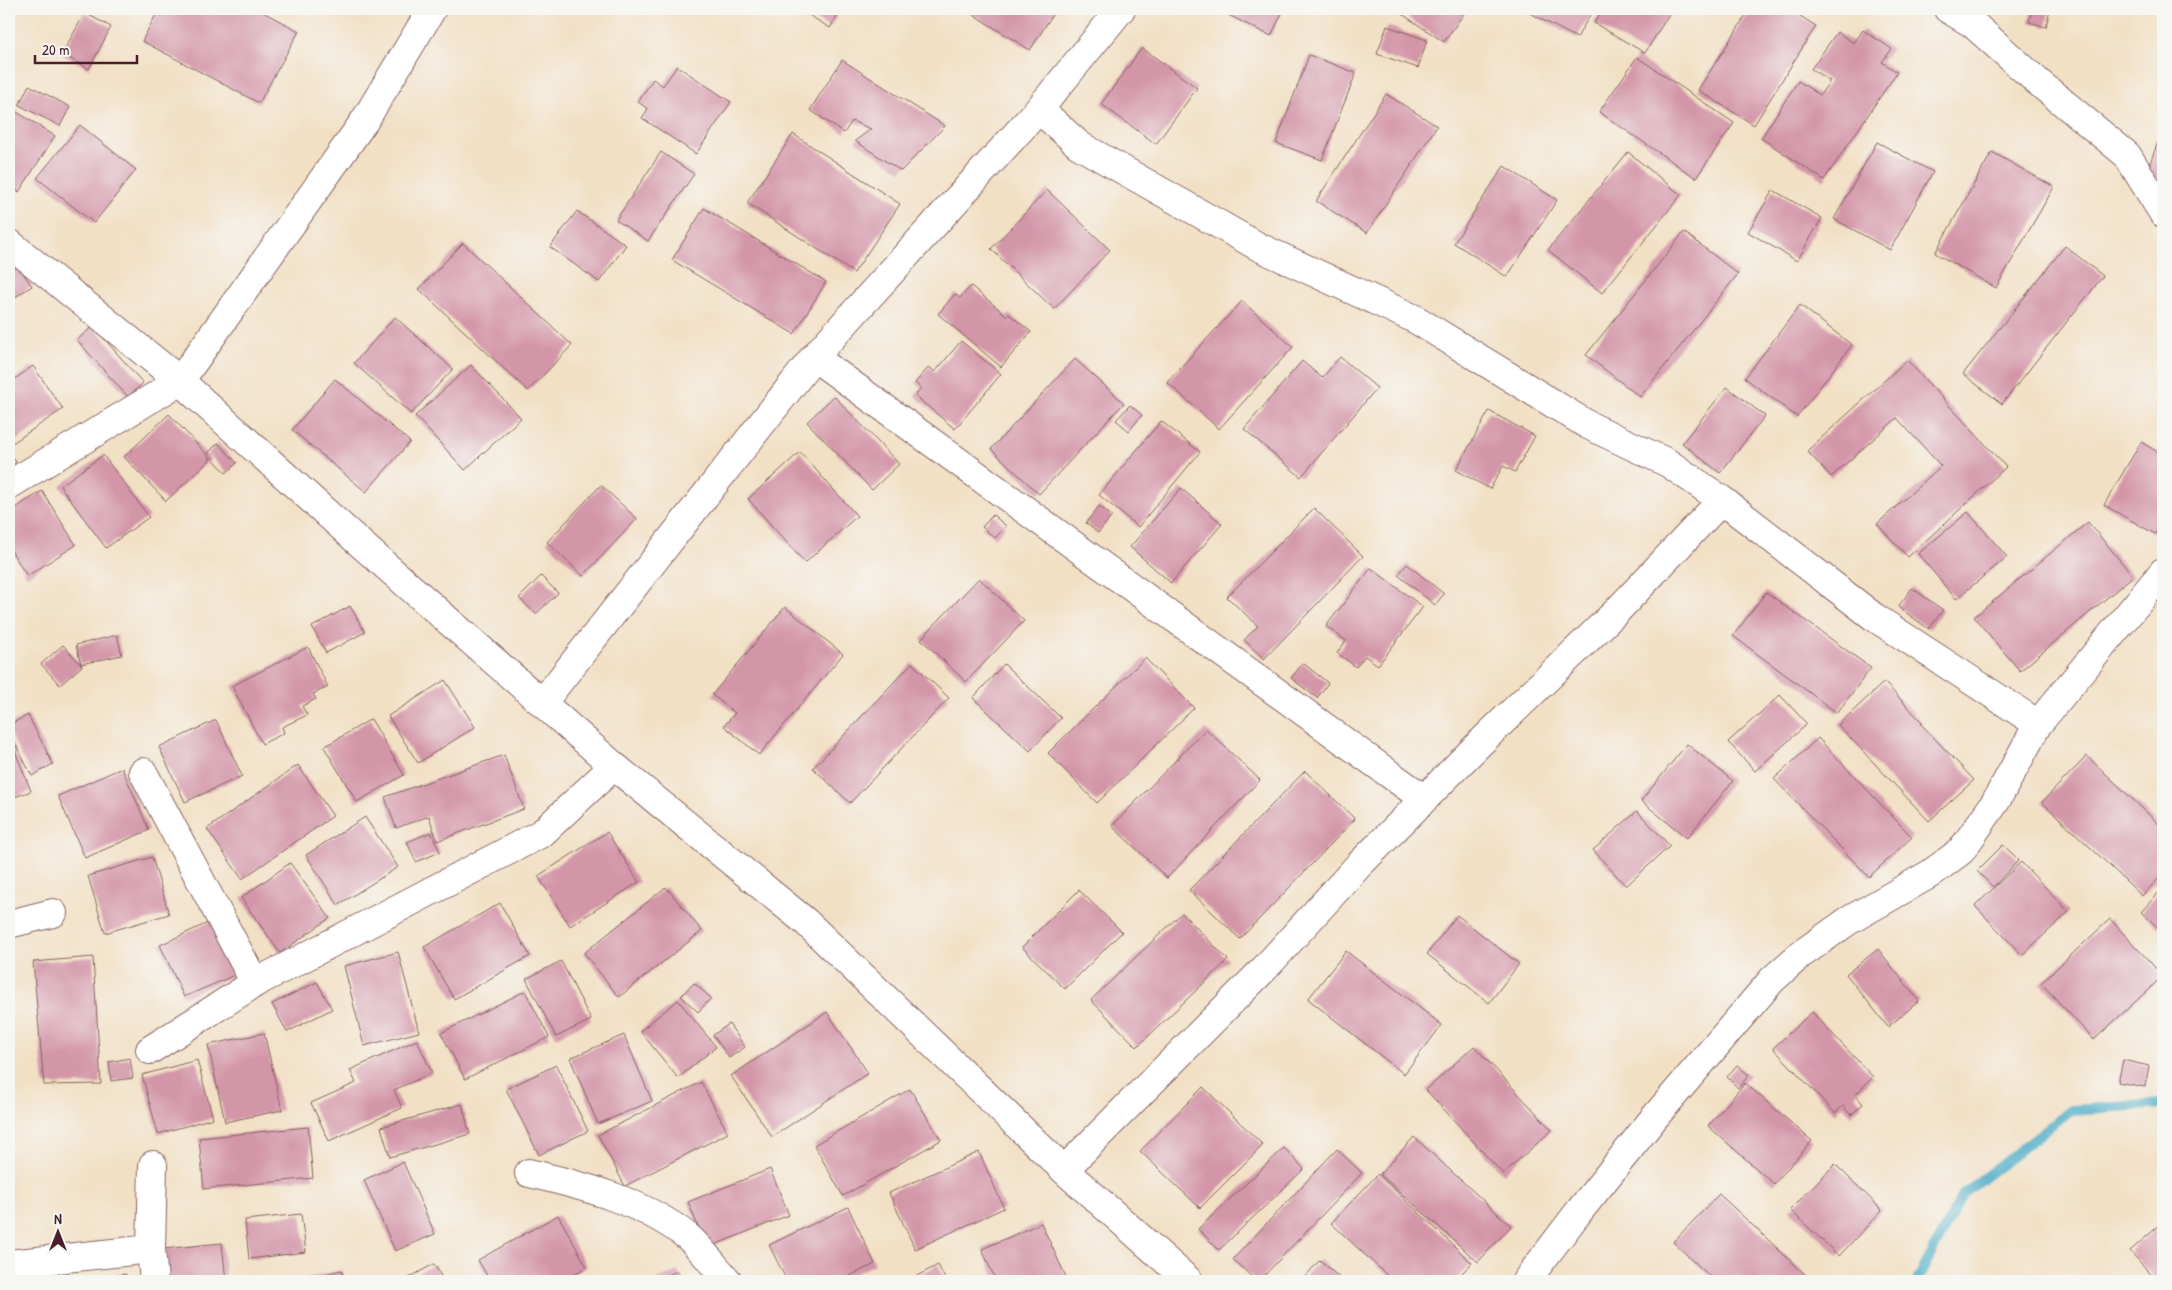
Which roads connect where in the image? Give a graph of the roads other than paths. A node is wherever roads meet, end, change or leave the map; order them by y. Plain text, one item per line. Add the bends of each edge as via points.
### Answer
1 (432, 9) edge
2 (1121, 9) edge
3 (1948, 9) edge
4 (1039, 109) junction
5 (2163, 213) edge
6 (9, 243) edge
7 (814, 357) junction
8 (180, 381) junction
9 (9, 485) edge
10 (1715, 495) junction
11 (2163, 572) edge
12 (543, 702) junction
13 (2038, 724) junction
14 (614, 766) junction
15 (143, 772) dead end
16 (1424, 799) junction
17 (53, 913) dead end
18 (9, 924) edge
19 (255, 983) junction
20 (150, 1050) dead end
21 (153, 1165) dead end
22 (1064, 1170) junction
23 (529, 1173) dead end
24 (151, 1249) junction
25 (9, 1264) edge
26 (154, 1281) edge
27 (728, 1281) edge
28 (1189, 1281) edge
29 (1526, 1281) edge

1 - 8 street via 365,120
2 - 4 street
3 - 5 street via 1973,24 2127,155
4 - 7 street
4 - 10 street via 1080,145 1259,247 1415,319 1588,425 1668,463
6 - 8 street
7 - 12 street
7 - 16 street
8 - 9 street
8 - 12 street
10 - 13 street via 1874,617
10 - 16 street via 1617,611
11 - 13 street
12 - 14 street
13 - 29 street via 1996,801 1961,851 1930,874 1848,921 1800,955 1772,980 1648,1126
14 - 19 street via 542,833
14 - 22 street via 806,922
15 - 19 street
16 - 22 street via 1265,968
17 - 18 street
19 - 20 street
21 - 24 street
22 - 28 street
23 - 27 street via 584,1186 659,1216 688,1238
24 - 25 street
24 - 26 street

